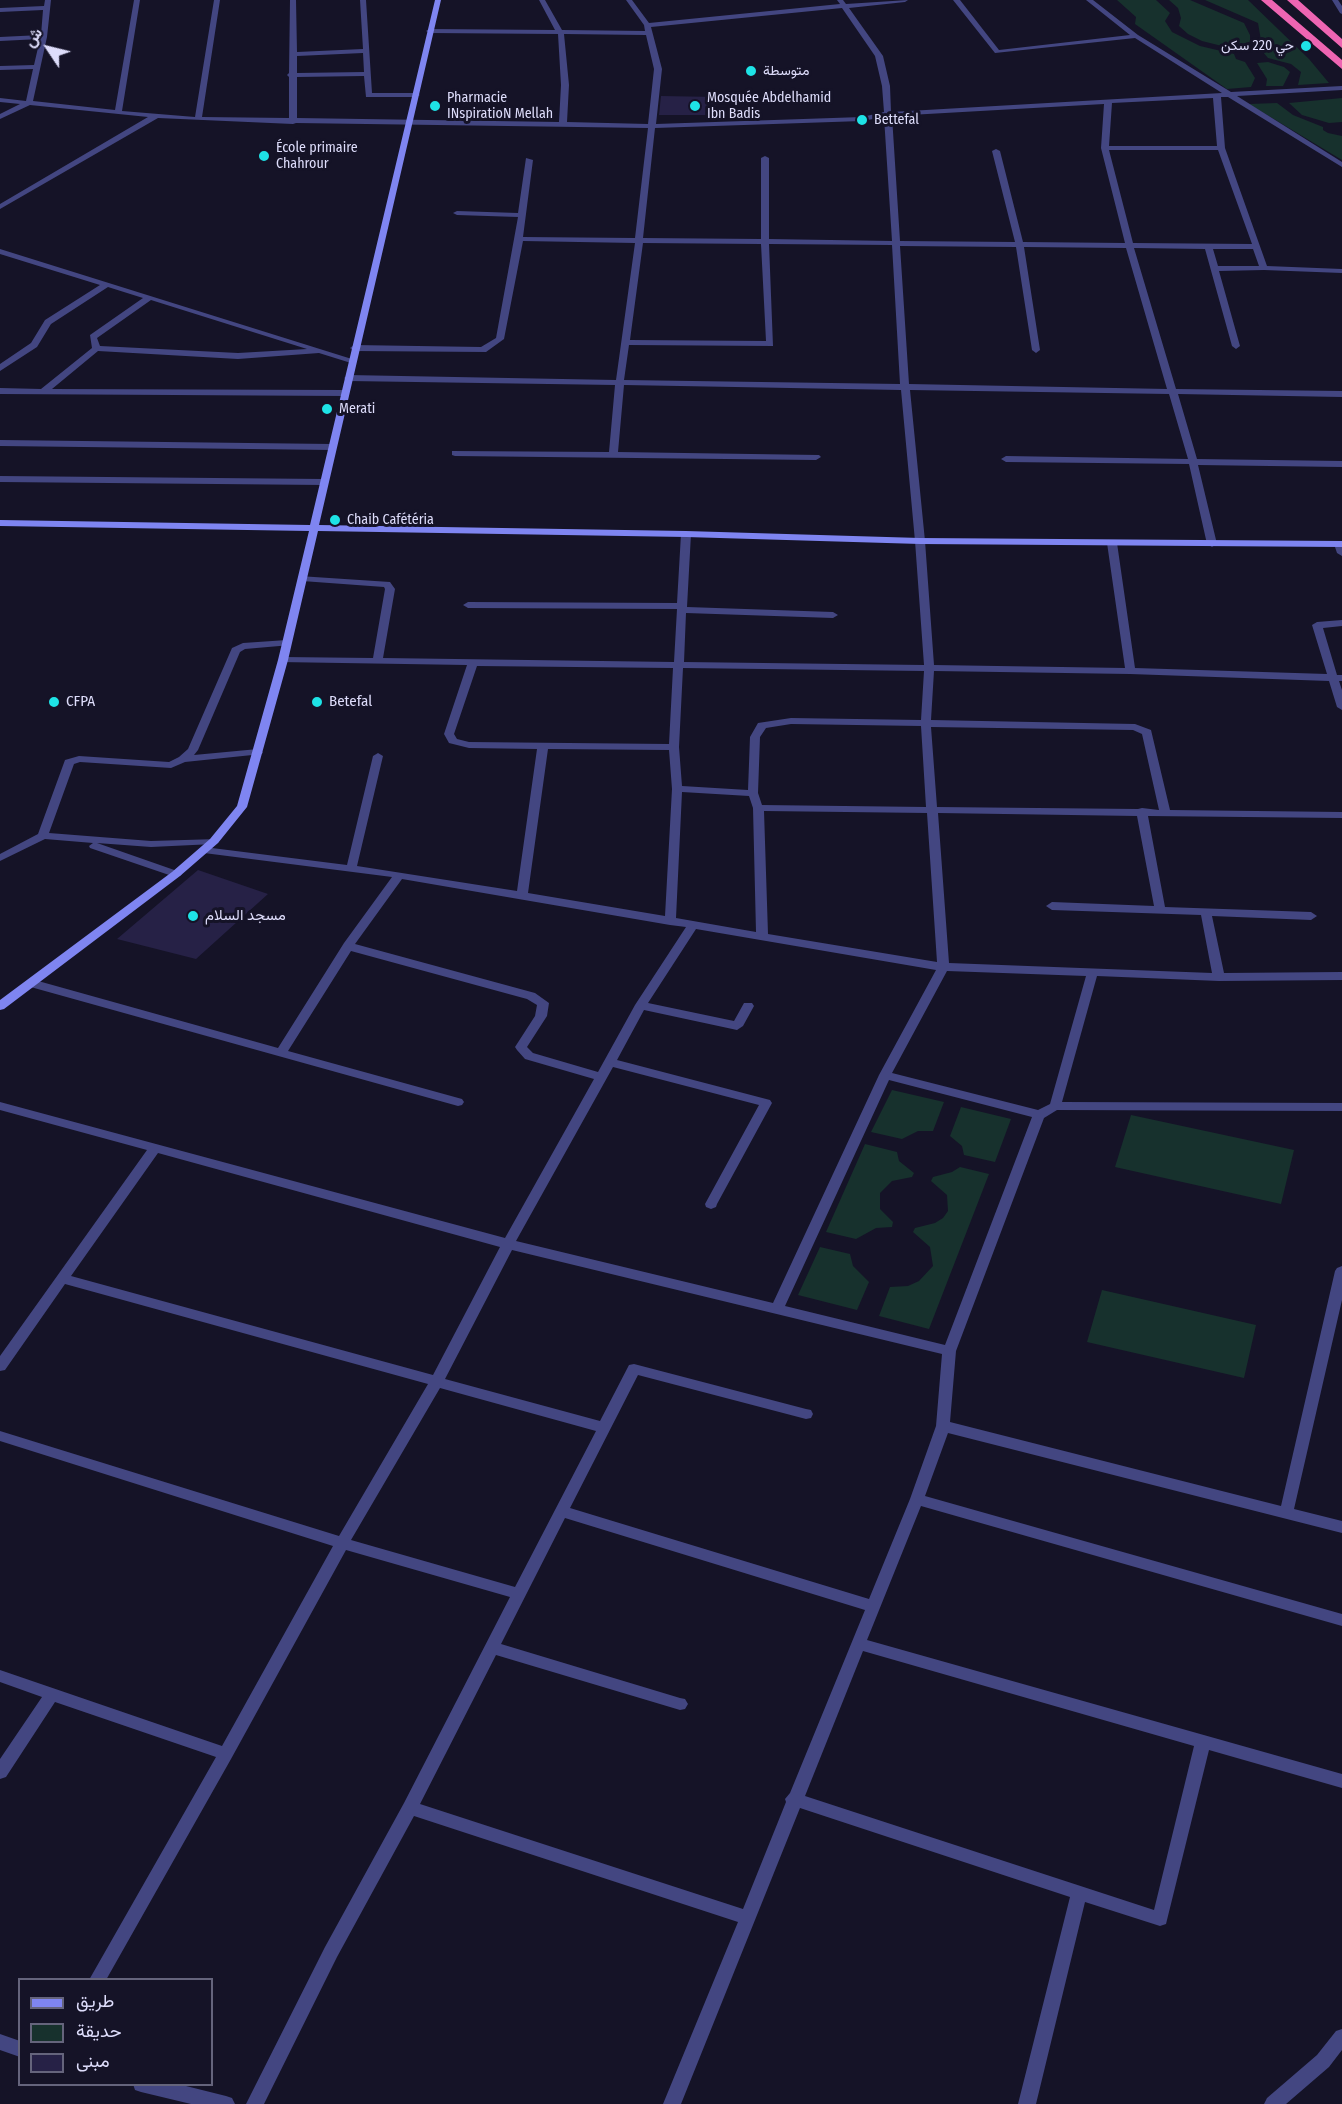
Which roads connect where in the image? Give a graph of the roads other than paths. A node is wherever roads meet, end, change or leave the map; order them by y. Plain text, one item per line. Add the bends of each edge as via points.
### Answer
1 (137, 0) edge
2 (217, 0) edge
3 (293, 0) edge
4 (363, 0) edge
5 (438, 0) edge
6 (542, 0) edge
7 (629, 0) edge
8 (905, 0) edge
9 (956, 0) edge
10 (1089, 0) edge
11 (1266, 0) edge
12 (1292, 0) edge
13 (1335, 0) edge
14 (842, 3) edge
15 (47, 4) edge
16 (0, 10) edge
17 (1342, 12) edge
18 (647, 25) junction
19 (429, 31) junction
20 (650, 33) junction
21 (561, 34) junction
22 (1136, 36) junction
23 (44, 37) junction
24 (0, 39) edge
25 (1342, 45) edge
26 (367, 51) junction
27 (293, 54) junction
28 (1342, 66) edge
29 (37, 67) junction
30 (0, 69) edge
31 (368, 74) junction
32 (291, 75) junction
33 (1342, 88) edge
34 (416, 95) junction
35 (1230, 95) junction
36 (1217, 96) junction
37 (0, 100) edge
38 (1108, 102) junction
39 (29, 103) junction
40 (118, 113) junction
41 (887, 114) junction
42 (157, 115) junction
43 (0, 117) edge
44 (198, 118) junction
45 (292, 122) junction
46 (411, 122) junction
47 (563, 124) junction
48 (651, 126) junction
49 (1105, 148) junction
50 (1221, 148) junction
51 (996, 151) dead end
52 (765, 158) dead end
53 (529, 160) dead end
54 (1342, 165) edge
55 (0, 207) edge
56 (457, 213) dead end
57 (522, 215) junction
58 (519, 239) junction
59 (639, 240) junction
60 (765, 242) junction
61 (896, 244) junction
62 (1020, 245) junction
63 (1130, 245) junction
64 (1256, 245) junction
65 (1208, 246) junction
66 (0, 251) edge
67 (1264, 268) junction
68 (1214, 269) junction
69 (1342, 271) edge
70 (108, 284) junction
71 (150, 297) junction
72 (625, 342) junction
73 (1236, 346) dead end
74 (96, 348) junction
75 (354, 348) junction
76 (322, 351) junction
77 (1036, 351) dead end
78 (351, 360) junction
79 (0, 368) edge
80 (348, 378) junction
81 (620, 381) junction
82 (905, 387) junction
83 (1171, 390) junction
84 (0, 392) edge
85 (42, 392) junction
86 (344, 393) junction
87 (1342, 394) edge
88 (0, 443) edge
89 (332, 447) junction
90 (455, 453) dead end
91 (613, 454) junction
92 (816, 457) dead end
93 (1006, 459) dead end
94 (1193, 461) junction
95 (1342, 464) edge
96 (0, 479) edge
97 (324, 482) junction
98 (0, 524) edge
99 (313, 528) junction
100 (686, 534) junction
101 (920, 541) junction
102 (1112, 543) junction
103 (1212, 544) junction
104 (1341, 547) edge
105 (302, 578) junction
106 (468, 605) dead end
107 (683, 608) junction
108 (833, 615) dead end
109 (1342, 623) edge
110 (287, 643) junction
111 (283, 660) junction
112 (378, 660) junction
113 (473, 661) junction
114 (680, 664) junction
115 (929, 668) junction
116 (1130, 671) junction
117 (1337, 678) edge
118 (1342, 707) edge
119 (926, 725) junction
120 (543, 747) junction
121 (674, 747) junction
122 (258, 752) junction
123 (378, 756) dead end
124 (183, 759) junction
125 (676, 789) junction
126 (753, 793) junction
127 (758, 808) junction
128 (930, 808) junction
129 (1142, 811) junction
130 (1165, 811) junction
131 (1342, 815) edge
132 (43, 836) junction
133 (79, 840) junction
134 (214, 842) junction
135 (204, 850) junction
136 (0, 858) edge
137 (351, 870) junction
138 (176, 874) junction
139 (399, 875) junction
140 (522, 895) junction
141 (1052, 906) dead end
142 (1160, 911) junction
143 (1206, 913) junction
144 (1311, 916) dead end
145 (670, 921) junction
146 (692, 926) junction
147 (762, 935) junction
148 (348, 946) junction
149 (943, 967) junction
150 (1092, 974) junction
151 (1342, 976) edge
152 (1219, 978) junction
153 (31, 983) junction
154 (641, 1005) junction
155 (748, 1005) dead end
156 (0, 1006) edge
157 (281, 1052) junction
158 (610, 1062) junction
159 (885, 1075) junction
160 (602, 1077) junction
161 (458, 1102) dead end
162 (0, 1106) edge
163 (1055, 1106) junction
164 (1342, 1107) edge
165 (1039, 1115) junction
166 (155, 1148) junction
167 (711, 1204) dead end
168 (508, 1244) junction
169 (1342, 1272) edge
170 (63, 1279) junction
171 (777, 1309) junction
172 (5, 1350) edge
173 (949, 1351) junction
174 (0, 1366) edge
175 (437, 1380) junction
176 (806, 1414) dead end
177 (943, 1426) junction
178 (602, 1427) junction
179 (1, 1439) edge
180 (917, 1499) junction
181 (560, 1511) junction
182 (1286, 1513) junction
183 (1342, 1527) edge
184 (342, 1543) junction
185 (520, 1594) junction
186 (873, 1606) junction
187 (1342, 1620) edge
188 (859, 1644) junction
189 (492, 1648) junction
190 (0, 1676) edge
191 (52, 1694) junction
192 (680, 1704) dead end
193 (1203, 1742) junction
194 (226, 1754) junction
195 (0, 1772) edge
196 (1342, 1781) edge
197 (793, 1799) junction
198 (410, 1808) junction
199 (1079, 1892) junction
200 (746, 1917) junction
201 (98, 1978) edge
202 (1342, 2037) edge
203 (0, 2042) edge
204 (18, 2048) edge
205 (145, 2086) edge
206 (226, 2104) edge
207 (255, 2104) edge
208 (672, 2104) edge
209 (1027, 2104) edge
210 (1273, 2104) edge

1 - 40 street
2 - 44 street
3 - 27 street
4 - 26 street
5 - 19 street
6 - 21 street
7 - 18 street
8 - 14 street
9 - 22 street via 997,52
10 - 22 street
11 - 28 highway
12 - 25 highway
13 - 17 street
14 - 18 street
14 - 41 street via 879,56
15 - 16 street
15 - 23 street
18 - 20 street
19 - 21 street
19 - 34 street
20 - 21 street
20 - 48 street via 658,69
21 - 47 street
22 - 35 street
23 - 24 street
23 - 29 street
26 - 27 street
26 - 31 street
27 - 32 street
29 - 30 street
29 - 39 street
31 - 32 street
31 - 34 street via 369,95
32 - 45 street
33 - 35 street
34 - 46 street
35 - 36 street
35 - 54 street
36 - 38 street
36 - 50 street
37 - 39 street
38 - 41 street
38 - 49 street
39 - 40 street
39 - 43 street
40 - 42 street
41 - 48 street via 862,119
41 - 61 street
42 - 44 street
42 - 55 street
44 - 45 street
45 - 46 street
46 - 47 street
46 - 75 street
47 - 48 street
48 - 59 street
49 - 50 street
49 - 63 street
50 - 64 street
51 - 62 street
52 - 60 street
53 - 57 street
56 - 57 street
57 - 58 street
58 - 59 street
58 - 75 street via 500,339 492,346 483,350
59 - 60 street
59 - 72 street
60 - 61 street
60 - 72 street via 770,344
61 - 62 street
61 - 82 street
62 - 63 street
62 - 77 street
63 - 65 street
63 - 83 street
64 - 65 street
64 - 67 street
65 - 68 street
66 - 70 street
67 - 68 street
67 - 69 street
68 - 73 street
70 - 71 street
70 - 79 street via 48,322 34,345
71 - 74 street via 93,337
71 - 76 street
72 - 81 street
74 - 76 street via 238,356
74 - 85 street
75 - 78 street
76 - 78 street
78 - 80 street
80 - 81 street
80 - 86 street
81 - 82 street
81 - 91 street
82 - 83 street
82 - 101 street
83 - 87 street
83 - 94 street
84 - 85 street
85 - 86 street
86 - 89 street
88 - 89 street
89 - 97 street
90 - 91 street
91 - 92 street
93 - 94 street
94 - 95 street
94 - 103 street
96 - 97 street
97 - 99 street
98 - 99 street
99 - 100 street
99 - 105 street
100 - 101 street
100 - 107 street
101 - 102 street
101 - 115 street
102 - 103 street
102 - 116 street
103 - 104 street
105 - 110 street
105 - 112 street via 387,584 390,589
106 - 107 street
107 - 108 street
107 - 114 street
109 - 117 street via 1317,625
110 - 111 street
110 - 124 street via 243,646 236,650 193,750
111 - 112 street
111 - 122 street
112 - 113 street
113 - 114 street
113 - 120 street via 449,734 453,741 469,746
114 - 115 street
114 - 121 street
115 - 116 street
115 - 119 street
116 - 117 street
117 - 118 street
119 - 126 street via 791,721 762,725 755,737
119 - 128 street
119 - 130 street via 1142,729 1147,732
120 - 121 street
120 - 140 street
121 - 125 street
122 - 124 street
122 - 134 street via 242,807
123 - 137 street
124 - 132 street via 171,765 79,759 69,762
125 - 126 street
125 - 145 street
126 - 127 street
127 - 128 street
127 - 147 street
128 - 129 street
128 - 149 street
129 - 130 street
129 - 142 street
130 - 131 street
132 - 133 street
132 - 136 street
133 - 134 street
133 - 138 street
134 - 135 street
135 - 137 street
135 - 138 street
137 - 139 street
138 - 153 street
139 - 140 street
139 - 148 street
140 - 145 street
141 - 142 street
142 - 143 street
143 - 144 street
143 - 152 street
145 - 146 street
146 - 147 street
146 - 154 street
147 - 149 street
148 - 157 street
148 - 160 street via 531,996 543,1003 541,1016 521,1047 529,1056
149 - 150 street
149 - 159 street
150 - 152 street
150 - 163 street
151 - 152 street
153 - 156 street
153 - 157 street
154 - 155 street via 737,1026
154 - 158 street
157 - 161 street
158 - 160 street
158 - 167 street via 766,1103
159 - 165 street
159 - 171 street
160 - 168 street
162 - 166 street
163 - 164 street
163 - 165 street
165 - 173 street
166 - 168 street
166 - 170 street
168 - 171 street
168 - 175 street
169 - 182 street
170 - 172 street
170 - 175 street
171 - 173 street
172 - 174 street
173 - 177 street
175 - 178 street
175 - 184 street
176 - 178 street via 634,1369
177 - 180 street
177 - 182 street
178 - 181 street
179 - 184 street
180 - 186 street
180 - 187 street
181 - 185 street
181 - 186 street
182 - 183 street
184 - 185 street
184 - 194 street
185 - 189 street
186 - 188 street
188 - 193 street
188 - 197 street
189 - 192 street
189 - 198 street
190 - 191 street
191 - 194 street
191 - 195 street
193 - 196 street
193 - 199 street via 1160,1919
194 - 201 street
197 - 199 street
197 - 200 street
198 - 200 street
198 - 207 street via 331,1952
199 - 209 street
200 - 208 street
202 - 210 street via 1323,2061
203 - 204 street
205 - 206 street

